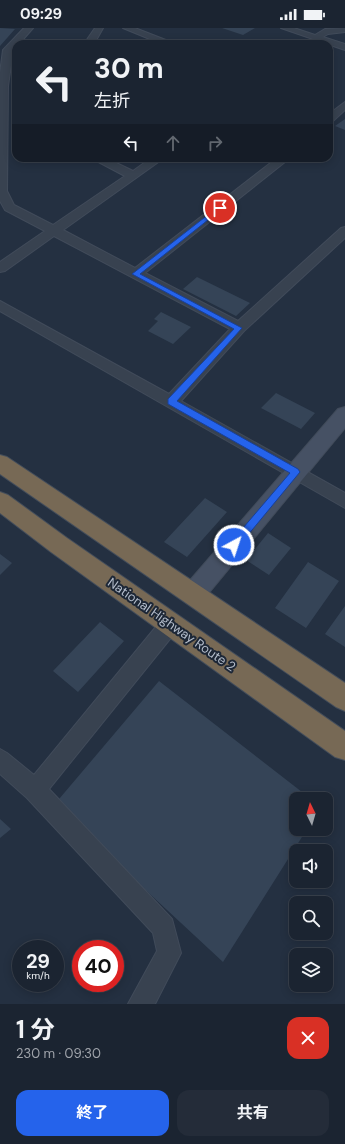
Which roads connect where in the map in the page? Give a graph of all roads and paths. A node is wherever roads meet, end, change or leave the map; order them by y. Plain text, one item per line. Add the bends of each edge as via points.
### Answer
1 (29, 28) edge
2 (99, 28) edge
3 (127, 28) edge
4 (285, 28) edge
5 (345, 29) edge
6 (316, 38) junction
7 (18, 40) edge
8 (92, 40) edge
9 (160, 40) edge
10 (322, 40) edge
11 (333, 43) edge
12 (12, 46) edge
13 (345, 47) edge
14 (342, 105) edge
15 (333, 115) edge
16 (12, 117) edge
17 (1, 118) edge
18 (106, 162) edge
19 (152, 162) edge
20 (279, 162) edge
21 (133, 174) junction
22 (54, 229) junction
23 (345, 231) edge
24 (332, 243) junction
25 (345, 248) edge
26 (0, 268) edge
27 (136, 274) junction
28 (0, 305) edge
29 (239, 328) junction
30 (171, 402) junction
31 (345, 414) edge
32 (0, 463) edge
33 (295, 472) junction
34 (0, 501) edge
35 (345, 501) edge
36 (194, 593) junction
37 (171, 623) junction
38 (345, 698) edge
39 (345, 747) edge
40 (0, 760) edge
41 (35, 790) junction
42 (141, 1004) edge

1 - 7 street
2 - 8 street
3 - 9 street
4 - 6 street
5 - 6 street via 325,32
6 - 10 street
11 - 13 street
12 - 17 street via 8,50
14 - 15 street
16 - 17 street
17 - 22 street via 1,191 9,207
18 - 21 street
19 - 21 street
20 - 27 street
21 - 22 street
22 - 26 street
22 - 27 street
23 - 24 street
24 - 25 street
24 - 29 street
27 - 29 street
28 - 30 street
29 - 30 street
30 - 33 street
31 - 33 street
32 - 36 highway
33 - 35 street
33 - 36 street
34 - 37 highway, National Highway Route 2
36 - 38 highway
37 - 39 highway, National Highway Route 2
37 - 41 street
40 - 41 street
41 - 42 street via 164,926 169,953

